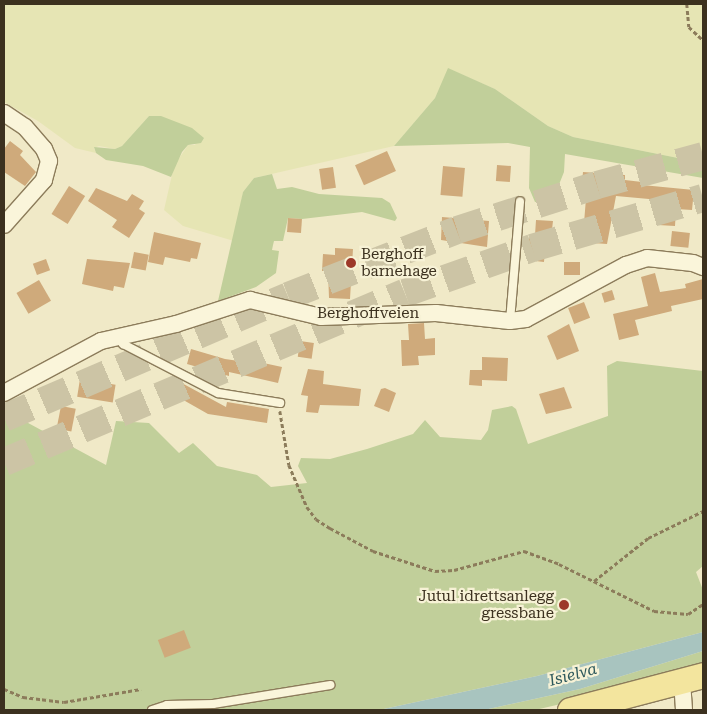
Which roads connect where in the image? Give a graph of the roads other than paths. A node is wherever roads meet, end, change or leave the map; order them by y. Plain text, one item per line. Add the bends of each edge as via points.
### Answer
1 (4, 113) edge
2 (520, 202) dead end
3 (4, 225) edge
4 (703, 267) edge
5 (510, 321) junction
6 (117, 336) junction
7 (5, 389) edge
8 (280, 403) road end
9 (692, 678) edge
10 (330, 685) dead end
11 (152, 710) edge
12 (570, 710) edge
13 (684, 710) edge

1 - 3 street via 25,127 44,149 50,162 44,180
2 - 5 lane
4 - 5 street, Berghoffveien via 685,261 647,258 626,264 526,319
5 - 6 street, Berghoffveien via 436,314 321,317 250,300 176,324
6 - 7 street, Berghoffveien
6 - 8 lane via 123,344 218,392
9 - 12 main road
9 - 13 street
10 - 11 lane via 213,704 167,705

